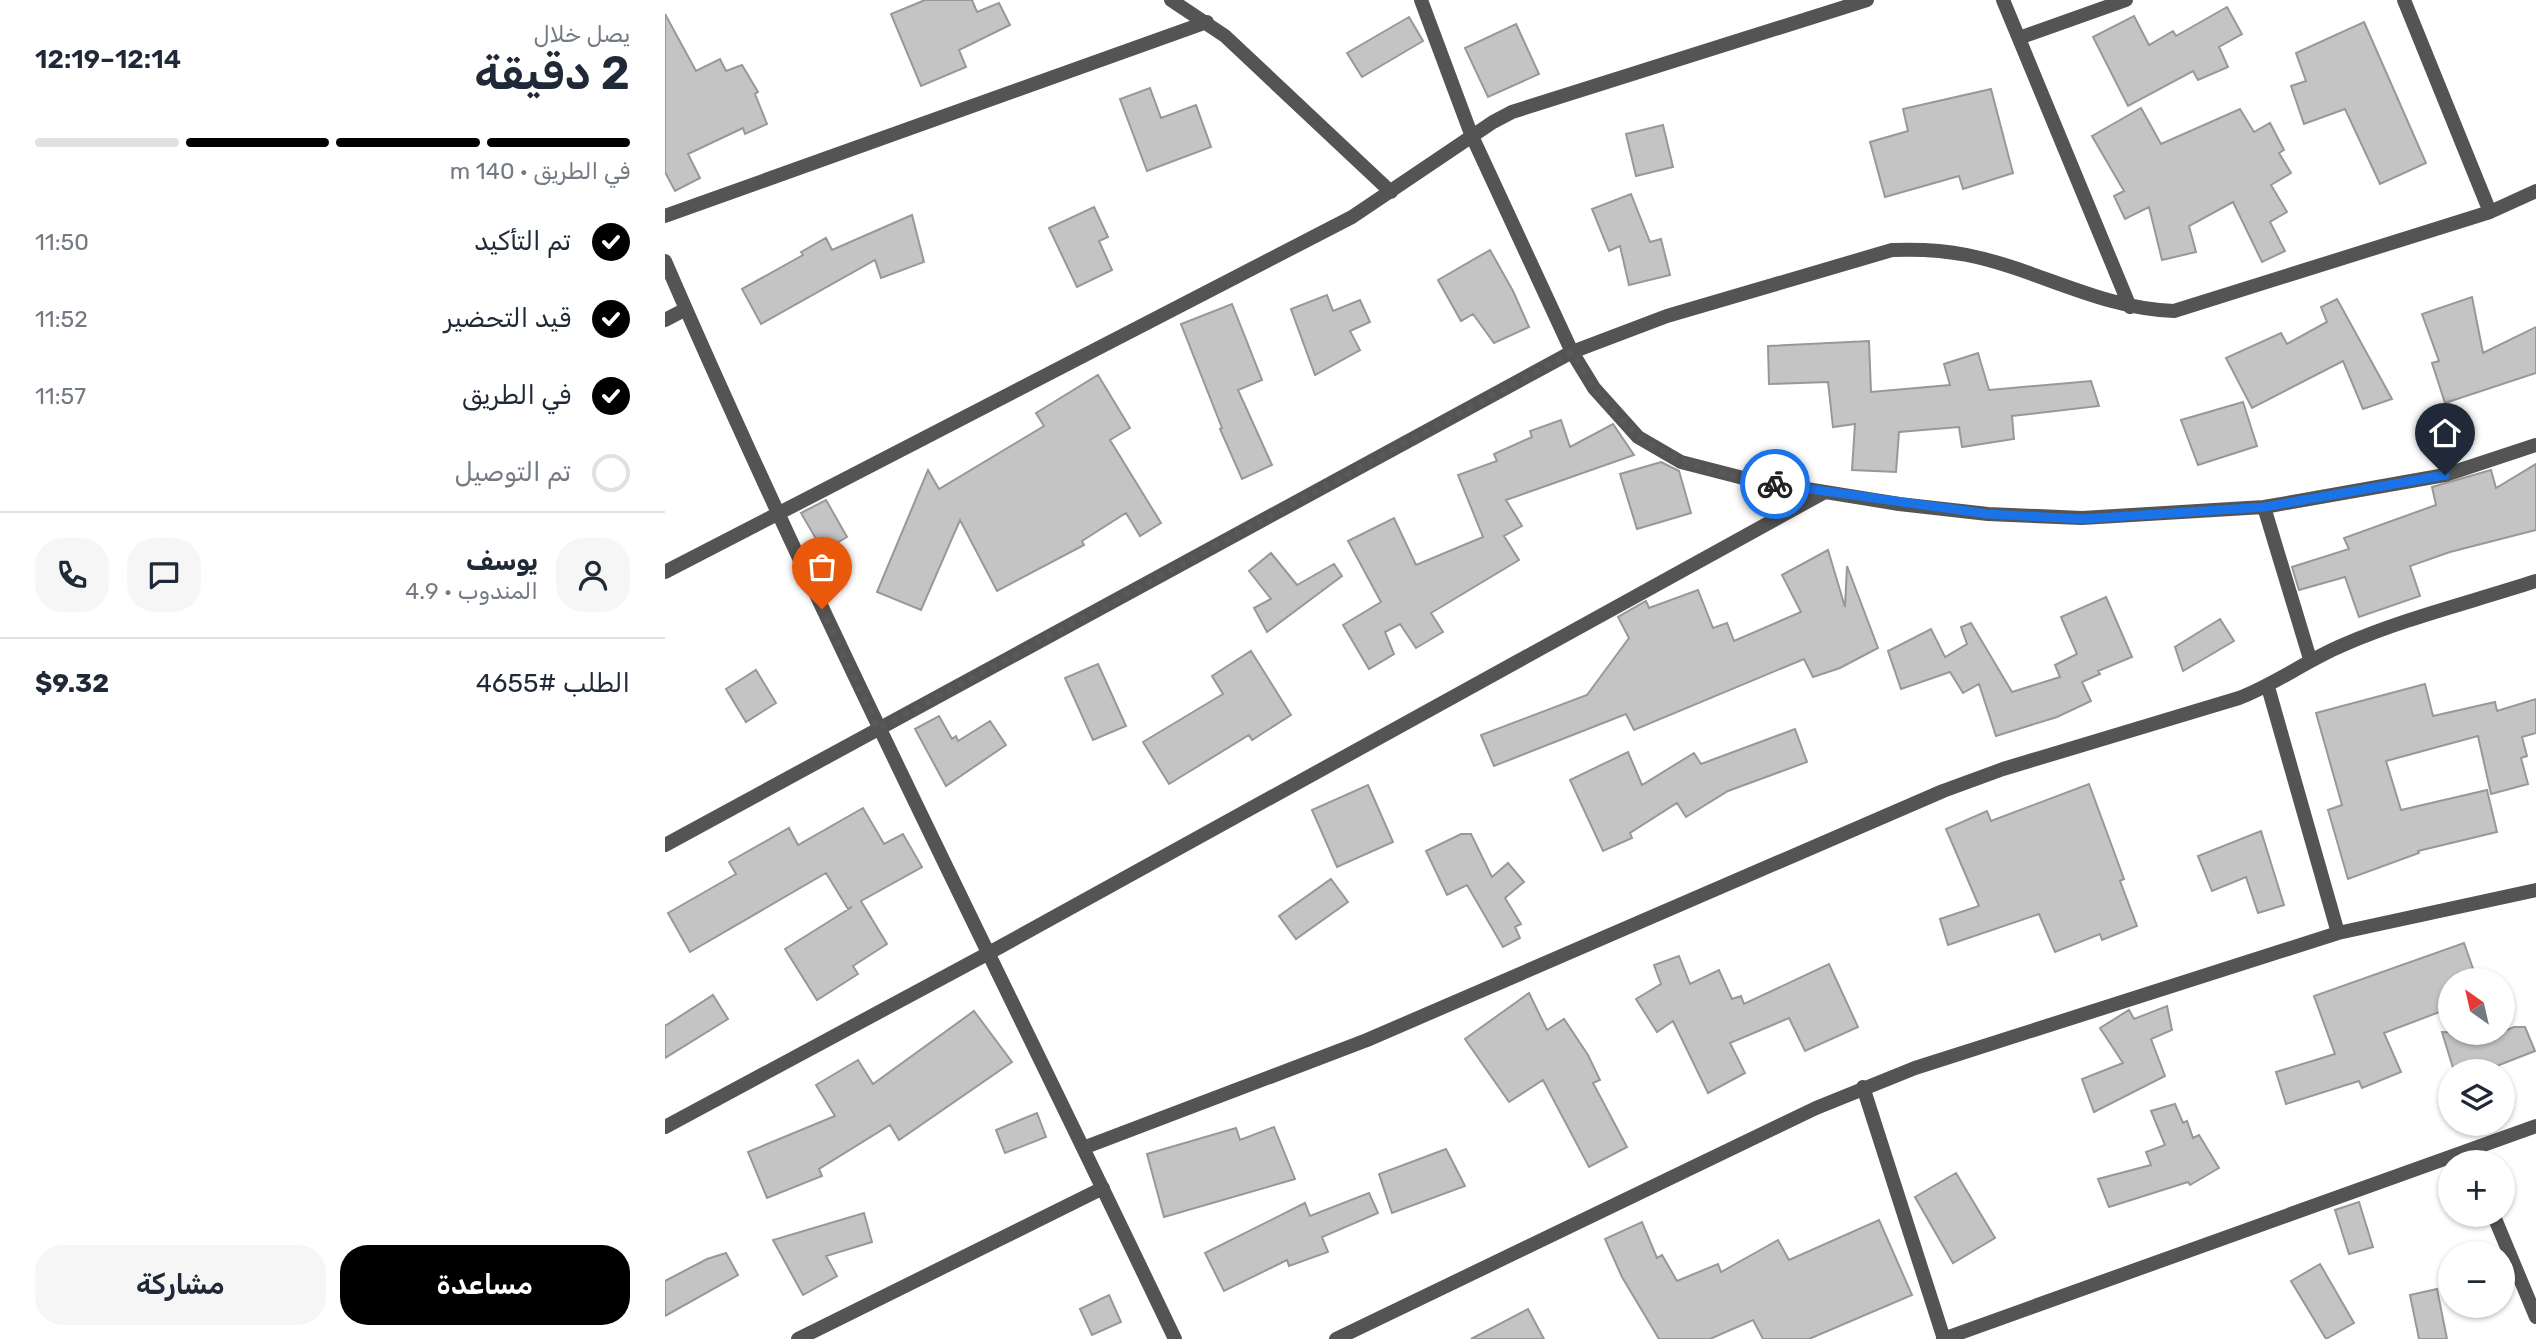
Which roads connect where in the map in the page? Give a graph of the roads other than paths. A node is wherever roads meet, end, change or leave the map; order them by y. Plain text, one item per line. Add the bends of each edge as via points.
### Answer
1 (1171, 0) edge
2 (1421, 0) edge
3 (1867, 0) edge
4 (2003, 0) edge
5 (2126, 0) edge
6 (2404, 0) edge
7 (1207, 22) junction
8 (2019, 38) junction
9 (1471, 134) junction
10 (2536, 191) edge
11 (1391, 192) junction
12 (2490, 212) junction
13 (665, 216) edge
14 (665, 261) edge
15 (2130, 307) junction
16 (686, 309) junction
17 (665, 320) edge
18 (1572, 352) junction
19 (2536, 445) edge
20 (1823, 493) junction
21 (2264, 507) junction
22 (777, 513) junction
23 (665, 572) edge
24 (2536, 581) edge
25 (2310, 659) junction
26 (2268, 687) junction
27 (878, 729) junction
28 (665, 845) edge
29 (2536, 890) edge
30 (2339, 933) junction
31 (987, 954) junction
32 (1863, 1087) junction
33 (2536, 1126) edge
34 (665, 1127) edge
35 (1083, 1148) junction
36 (2482, 1150) edge
37 (2438, 1167) edge
38 (1103, 1188) junction
39 (2498, 1227) edge
40 (2536, 1317) edge
41 (798, 1339) edge
42 (1175, 1339) edge
43 (1336, 1339) edge
44 (1943, 1339) edge

1 - 7 street
2 - 9 street
3 - 9 street via 1512,113
4 - 8 street
5 - 8 street
6 - 12 street
7 - 11 street
7 - 13 street
8 - 15 street
9 - 11 street
9 - 18 street
10 - 12 street
11 - 22 street via 1352,217
12 - 15 street via 2174,311
14 - 16 street
15 - 18 street via 1968,255 1892,250 1667,316
16 - 17 street
16 - 22 street
18 - 20 street via 1615,414 1659,451 1681,462 1751,480
18 - 27 street
19 - 21 street via 2445,475
20 - 21 street via 1988,514 2082,519
20 - 31 street
21 - 25 street
22 - 23 street
22 - 27 street
24 - 25 street via 2381,630
25 - 26 street
26 - 30 street
26 - 35 street via 1943,791 1367,1040
27 - 28 street
27 - 31 street
29 - 30 street
30 - 32 street
31 - 34 street
31 - 35 street
32 - 43 street
32 - 44 street
33 - 36 street
35 - 38 street
37 - 44 street
38 - 41 street
38 - 42 street
39 - 40 street

